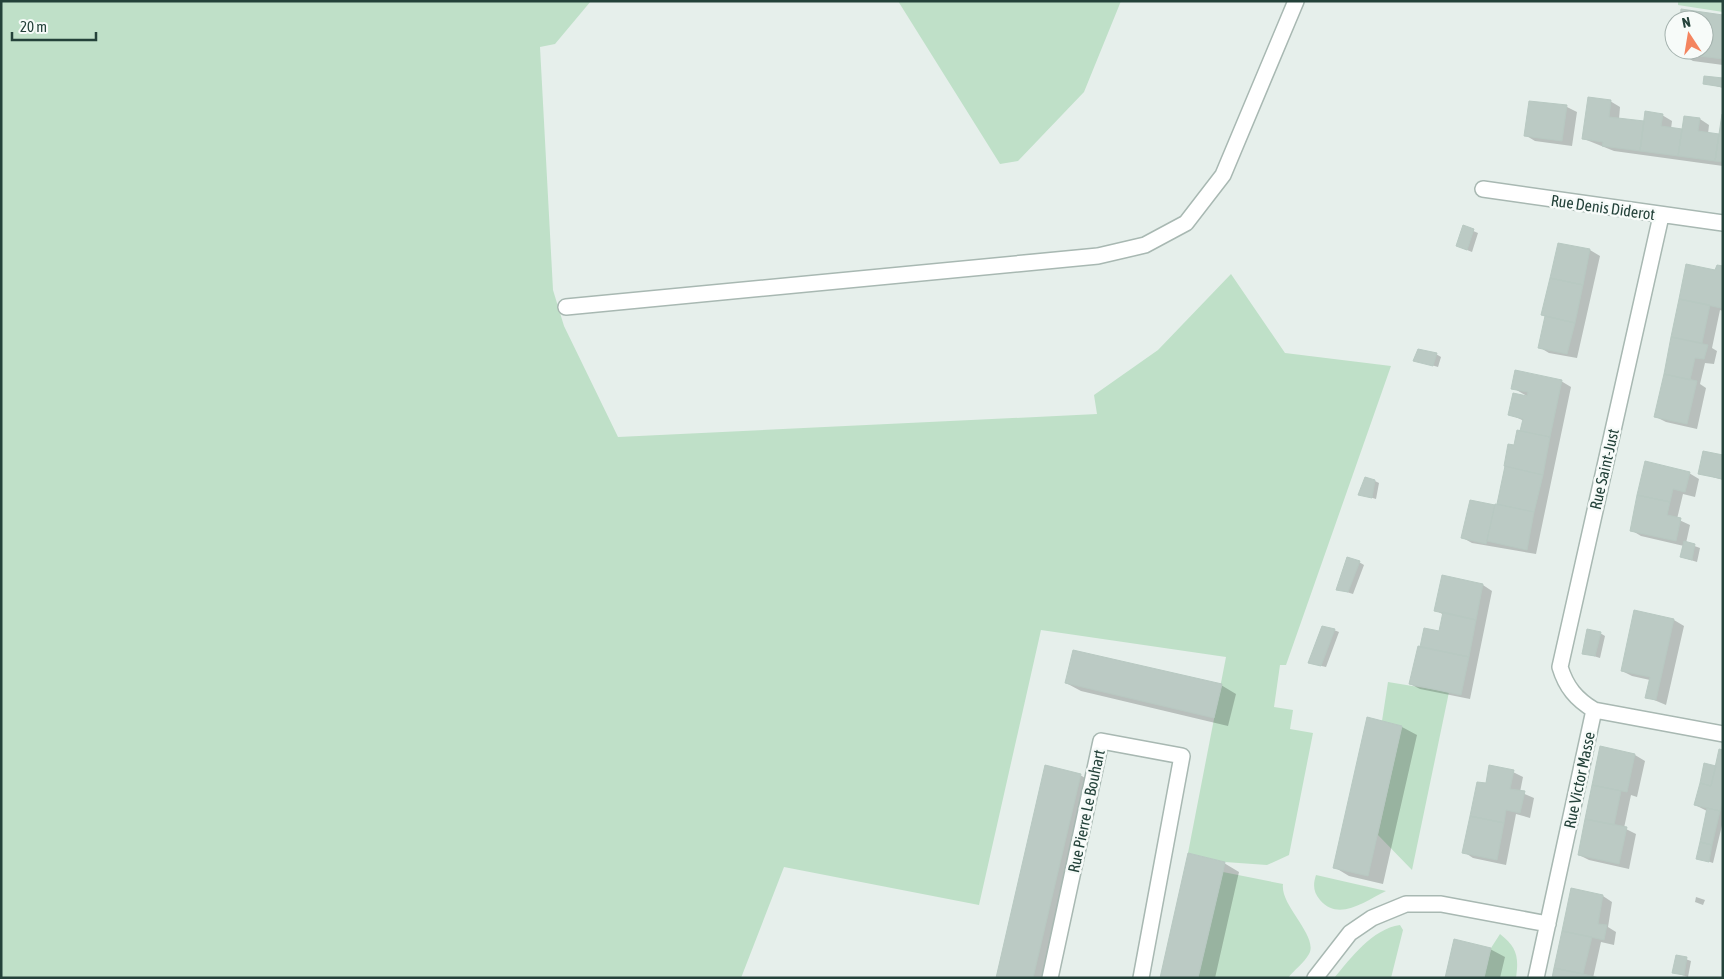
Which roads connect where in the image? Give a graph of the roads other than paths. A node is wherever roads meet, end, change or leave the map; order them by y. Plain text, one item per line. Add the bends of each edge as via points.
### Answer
1 (1296, 1) edge
2 (1483, 189) dead end
3 (1660, 216) junction
4 (1723, 223) edge
5 (566, 307) dead end
6 (1594, 710) junction
7 (1723, 734) edge
8 (1548, 924) junction
9 (1050, 978) edge
10 (1141, 978) edge
11 (1315, 978) edge
12 (1536, 978) edge

1 - 5 street via 1223,175 1186,223 1145,245 1098,256
2 - 3 street, Rue Denis Diderot
3 - 4 street, Rue Denis Diderot
3 - 6 street, Rue Saint-Just via 1560,667 1565,684 1580,702
6 - 7 street, Rue Victor Masse
6 - 8 street, Rue Victor Masse
8 - 11 street via 1441,904 1406,904 1372,918 1350,933
8 - 12 street, Rue Victor Masse
9 - 10 street, Rue Pierre Le Bouhart via 1101,740 1182,756

